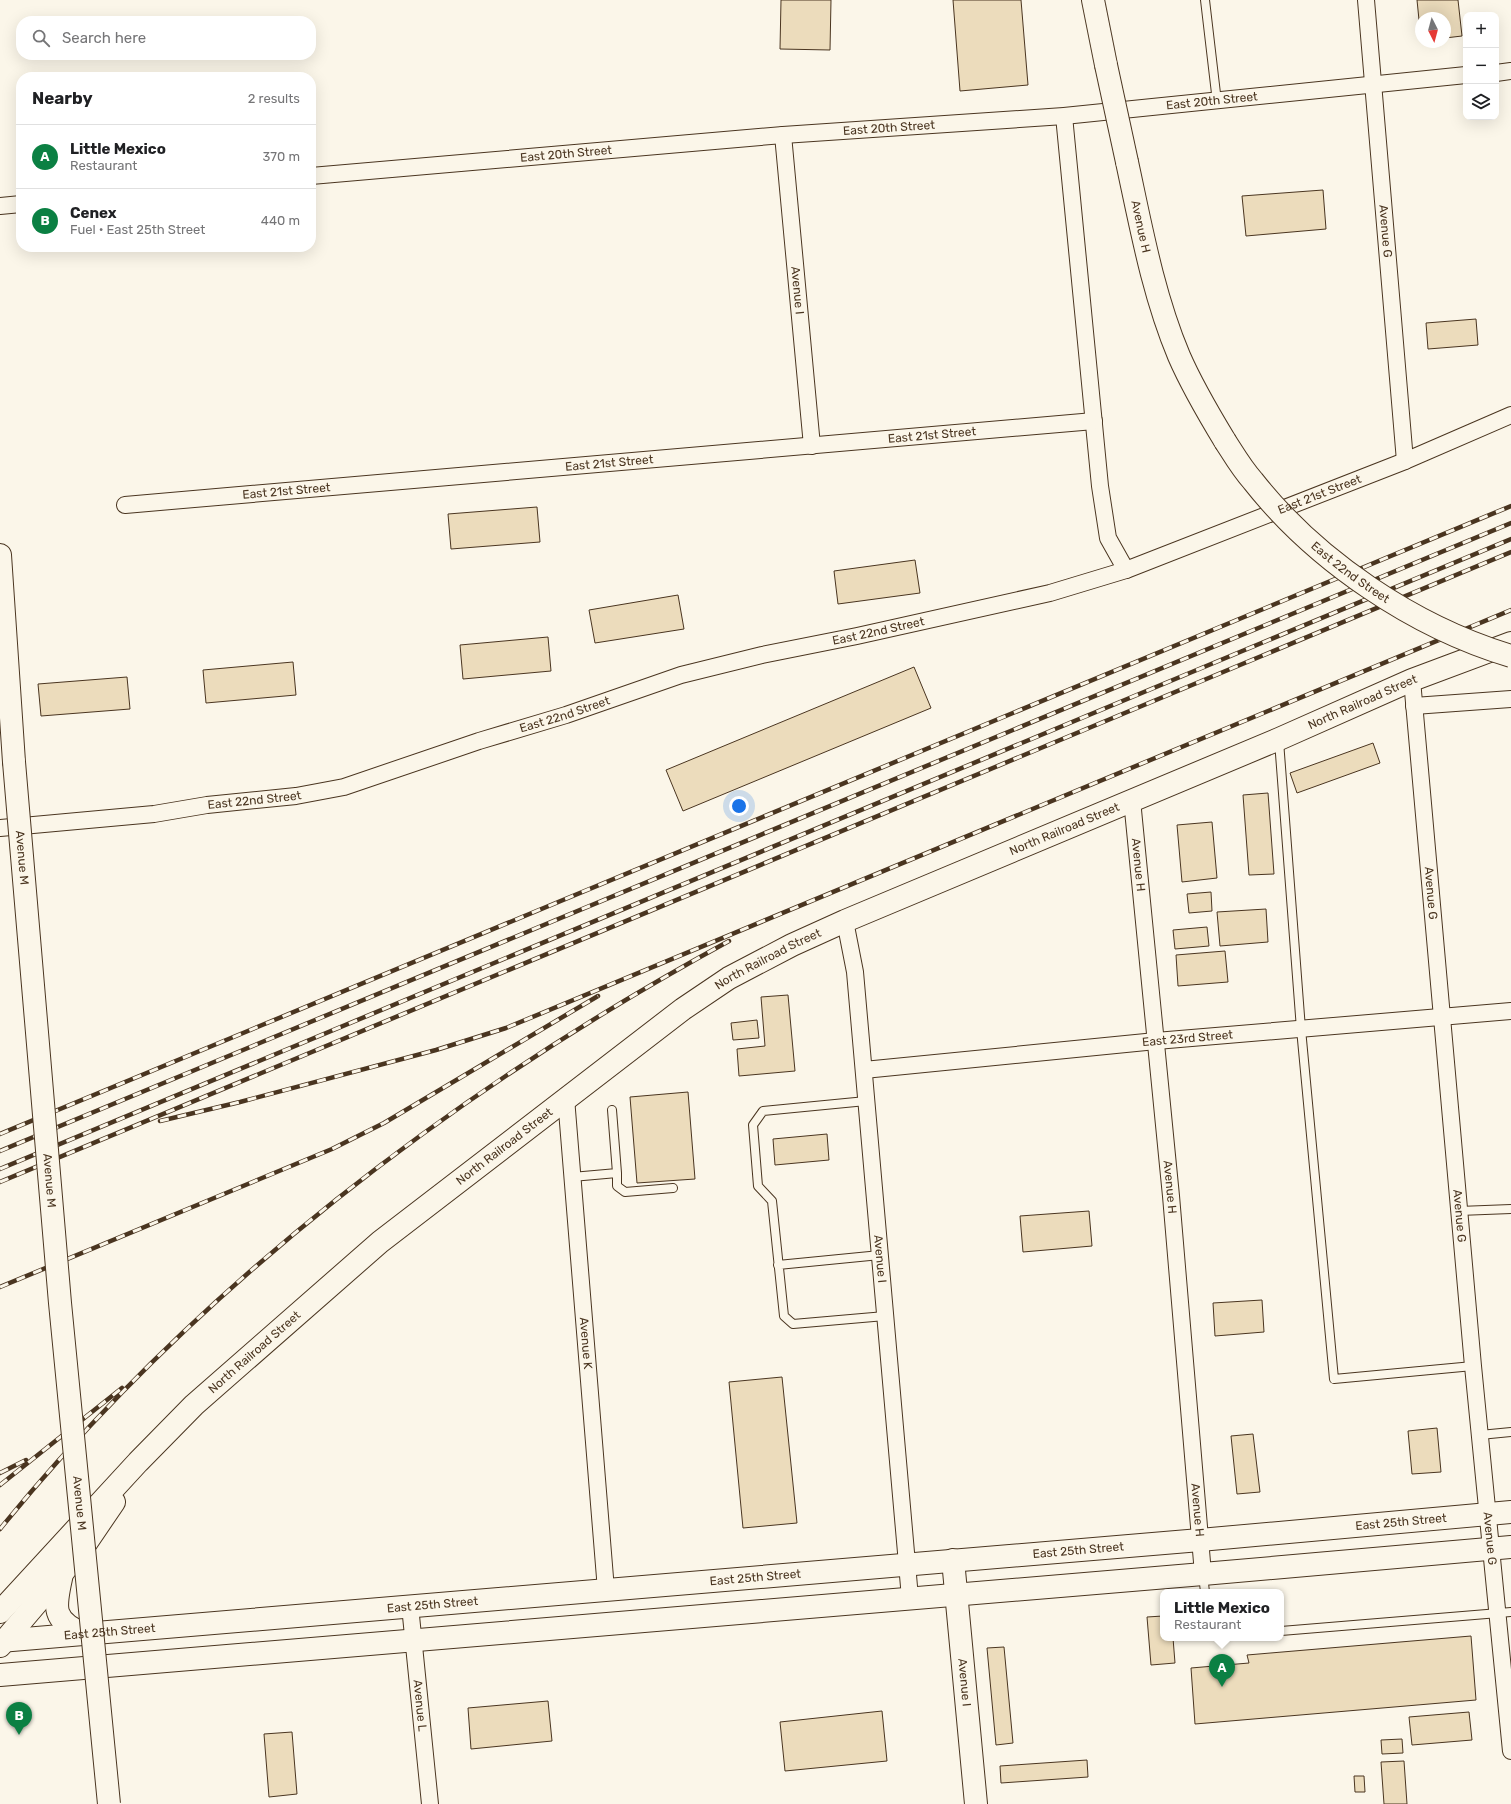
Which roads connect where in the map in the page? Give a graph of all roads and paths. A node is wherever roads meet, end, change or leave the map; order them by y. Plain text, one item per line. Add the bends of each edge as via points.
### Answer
1 (1093, 0) edge
2 (1205, 0) edge
3 (1366, 0) edge
4 (1511, 71) edge
5 (1499, 73) edge
6 (1463, 75) edge
7 (1374, 84) junction
8 (1217, 102) junction
9 (1064, 116) junction
10 (783, 135) junction
11 (316, 176) edge
12 (16, 204) edge
13 (0, 206) edge
14 (1511, 415) edge
15 (1094, 421) junction
16 (1225, 441) joint
17 (812, 446) junction
18 (1405, 461) junction
19 (125, 505) dead end
20 (0, 555) edge
21 (1126, 570) junction
22 (1511, 643) edge
23 (1511, 656) edge
24 (1412, 680) junction
25 (1511, 699) edge
26 (1414, 706) junction
27 (1279, 739) junction
28 (1132, 800) junction
29 (0, 828) edge
30 (845, 921) junction
31 (1511, 1011) edge
32 (1441, 1016) junction
33 (1301, 1029) junction
34 (1156, 1041) junction
35 (864, 1070) junction
36 (566, 1098) junction
37 (866, 1101) junction
38 (612, 1110) dead end
39 (617, 1173) junction
40 (572, 1177) junction
41 (674, 1188) dead end
42 (1511, 1209) edge
43 (1459, 1211) junction
44 (880, 1255) junction
45 (778, 1265) junction
46 (885, 1316) junction
47 (1473, 1366) junction
48 (1511, 1432) edge
49 (1480, 1435) junction
50 (138, 1462) junction
51 (1511, 1512) edge
52 (1488, 1514) junction
53 (1200, 1540) junction
54 (1501, 1548) edge
55 (953, 1560) junction
56 (908, 1564) junction
57 (62, 1574) junction
58 (1204, 1583) edge
59 (606, 1590) junction
60 (956, 1594) junction
61 (910, 1598) junction
62 (410, 1606) junction
63 (0, 1612) edge
64 (1504, 1612) edge
65 (1284, 1631) edge
66 (84, 1634) junction
67 (413, 1640) junction
68 (1, 1643) edge
69 (0, 1676) edge
70 (1511, 1751) edge
71 (109, 1804) edge
72 (430, 1804) edge
73 (976, 1804) edge

1 - 16 main road, Avenue H, bridge via 1152,276 1178,355 1200,400
2 - 8 lane
3 - 7 street, Avenue G
4 - 5 street
6 - 7 street, East 20th Street
7 - 8 street, East 20th Street
7 - 18 street, Avenue G
8 - 9 street, East 20th Street
9 - 10 street, East 20th Street
9 - 15 street
10 - 11 street, East 20th Street
10 - 17 street, Avenue I
12 - 13 street
14 - 18 street, East 21st Street
15 - 17 street, East 21st Street
15 - 21 street via 1108,538
16 - 23 main road, East 22nd Street, bridge via 1252,481 1279,511 1329,558 1392,602 1426,622 1467,641
17 - 19 street, East 21st Street
18 - 21 street, East 21st Street
20 - 71 main road, Avenue M, bridge via 14,762 60,1303
21 - 29 street, East 22nd Street via 1050,593 681,675 566,715 479,740 344,788 154,814
22 - 24 main road, North Railroad Street
24 - 26 street, Avenue G
24 - 27 main road, North Railroad Street
25 - 26 street
26 - 32 street, Avenue G
27 - 28 main road, North Railroad Street
27 - 33 lane
28 - 30 main road, North Railroad Street
28 - 34 street, Avenue H
30 - 35 street, Avenue I via 855,972
30 - 36 main road, North Railroad Street via 729,978 683,1009
31 - 32 street, East 23rd Street
32 - 33 street, East 23rd Street
32 - 43 street, Avenue G
33 - 34 street, East 23rd Street
33 - 47 lane via 1334,1380
34 - 35 street, East 23rd Street
34 - 53 street, Avenue H
35 - 37 street, Avenue I
36 - 40 street, Avenue K
36 - 50 main road, North Railroad Street via 380,1242 194,1405
37 - 44 street, Avenue I
37 - 45 lane via 763,1110 753,1125 758,1186 772,1201
38 - 39 lane
39 - 40 lane
39 - 41 lane via 617,1186 625,1192
40 - 59 street, Avenue K
42 - 43 lane
43 - 47 street, Avenue G
44 - 45 lane
44 - 46 street, Avenue I
45 - 46 lane via 784,1316 793,1324
46 - 56 street, Avenue I
47 - 49 street, Avenue G
48 - 49 lane
49 - 52 street, Avenue G
50 - 57 main road via 99,1527
50 - 63 main road
51 - 52 main road, East 25th Street
52 - 53 main road, East 25th Street
52 - 54 street, Avenue G
53 - 55 main road, East 25th Street
53 - 58 street, Avenue H
54 - 58 main road
54 - 64 street, Avenue G
55 - 56 main road, East 25th Street
55 - 60 main road, Avenue I
56 - 59 main road, East 25th Street
56 - 61 street, Avenue I
57 - 66 main road via 56,1601 58,1613 70,1628
57 - 68 main road
58 - 60 main road
59 - 62 main road, East 25th Street
60 - 61 main road
60 - 73 main road, Avenue I
61 - 67 main road
62 - 66 main road, East 25th Street
62 - 67 street, Avenue L
64 - 65 lane
64 - 70 street, Avenue G
66 - 68 main road, East 25th Street
67 - 69 main road
67 - 72 street, Avenue L

